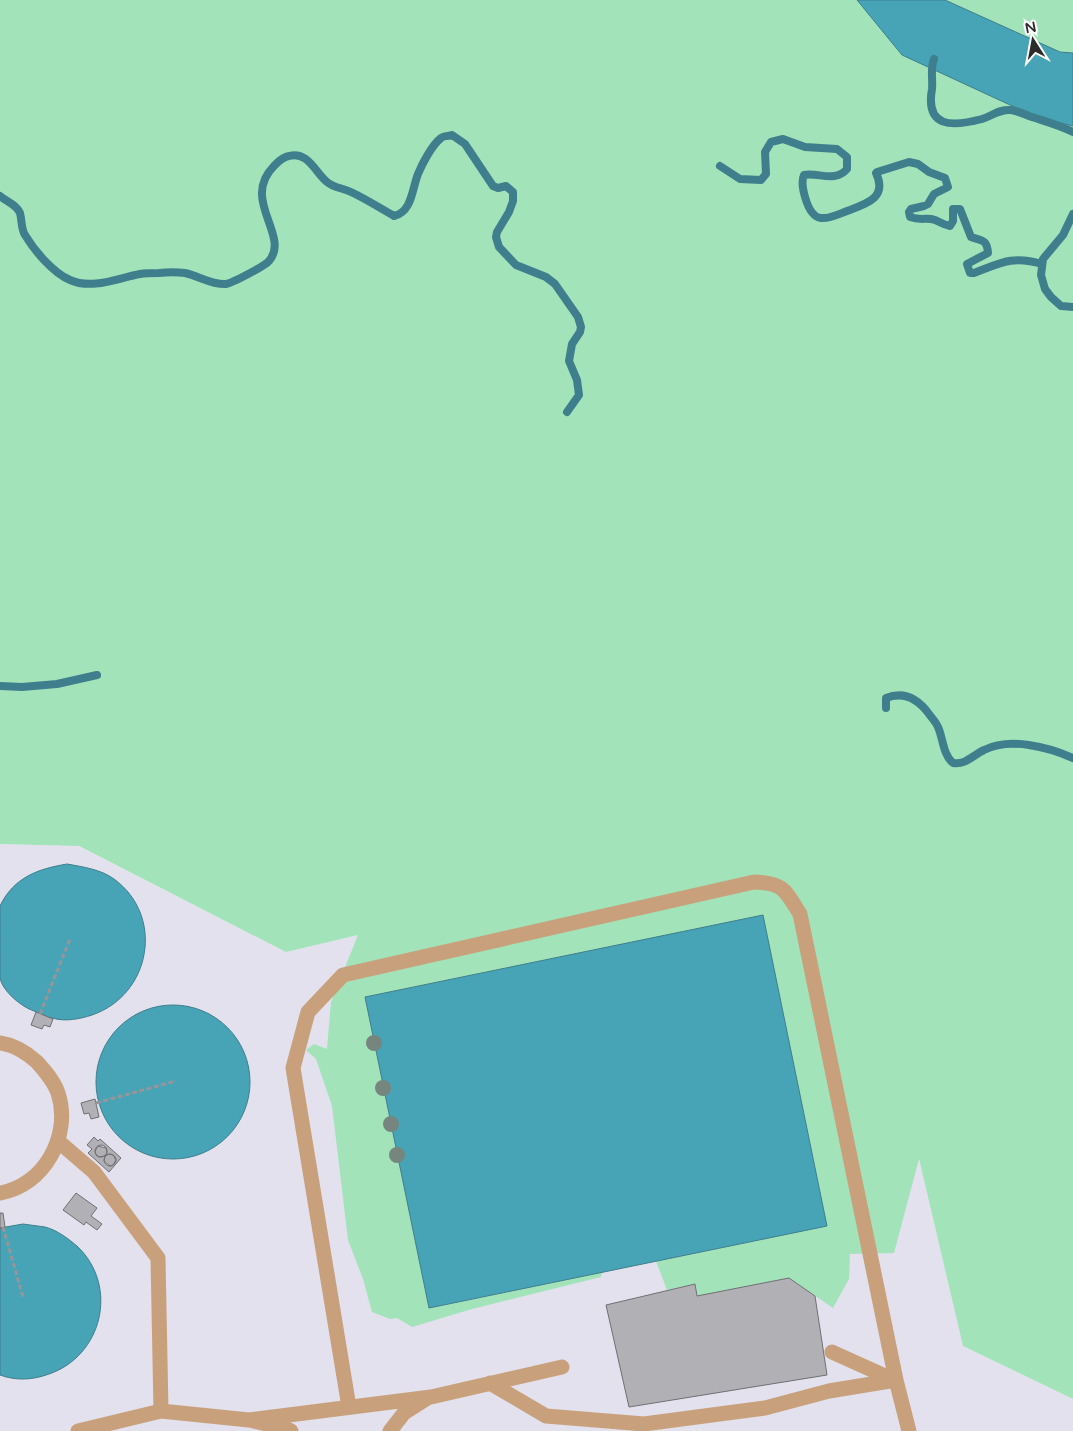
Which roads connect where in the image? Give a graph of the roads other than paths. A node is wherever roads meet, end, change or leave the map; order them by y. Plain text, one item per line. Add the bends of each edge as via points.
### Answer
1 (0, 1043) edge
2 (58, 1141) junction
3 (0, 1193) edge
4 (832, 1352) dead end
5 (562, 1367) dead end
6 (895, 1380) junction
7 (490, 1383) junction
8 (431, 1397) junction
9 (349, 1407) junction
10 (161, 1411) junction
11 (249, 1420) junction
12 (78, 1431) edge
13 (291, 1431) edge
14 (390, 1431) edge
15 (909, 1431) edge

1 - 2 lane via 29,1055 46,1072 58,1093 62,1117
2 - 3 lane via 46,1165 27,1183
2 - 10 lane via 94,1172 158,1258
4 - 6 lane
5 - 7 lane
6 - 7 lane via 829,1391 765,1408 644,1424 546,1416
6 - 9 lane via 800,914 786,891 771,883 754,882 343,975 308,1012 293,1068
6 - 15 lane
7 - 8 lane
8 - 9 lane
8 - 14 lane via 404,1413
9 - 11 lane
10 - 11 lane
10 - 12 lane
11 - 13 lane

